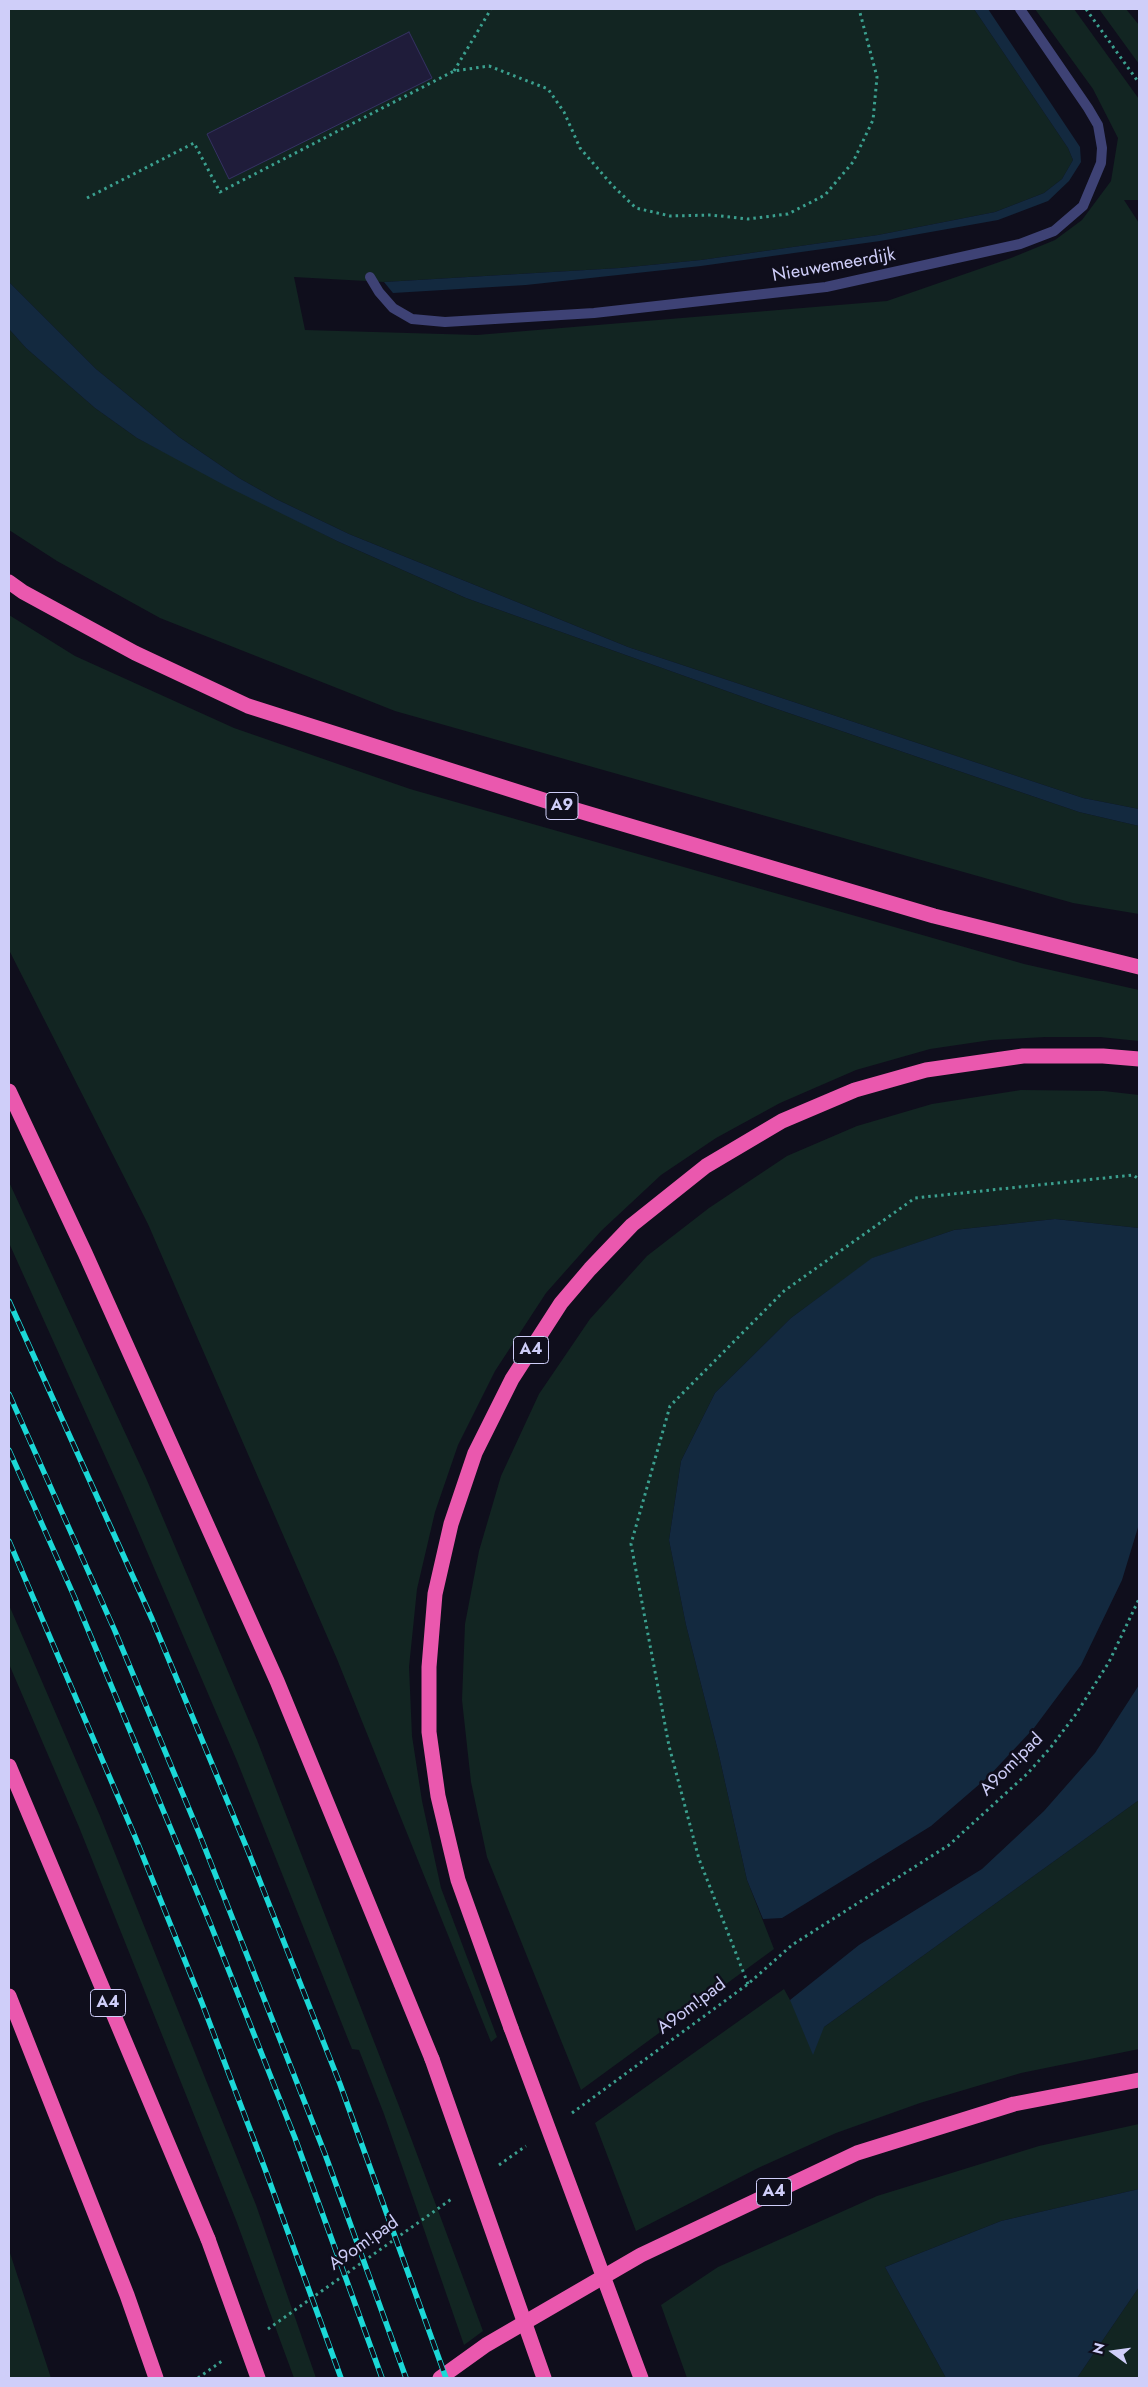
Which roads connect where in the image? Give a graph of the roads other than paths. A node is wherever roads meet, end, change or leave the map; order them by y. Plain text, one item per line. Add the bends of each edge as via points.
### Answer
1 (1020, 9) edge
2 (370, 278) dead end
3 (9, 582) edge
4 (1139, 967) edge
5 (1139, 1059) edge
6 (9, 1091) edge
7 (9, 1766) edge
8 (9, 1996) edge
9 (1139, 2080) edge
10 (156, 2378) edge
11 (258, 2378) edge
12 (440, 2378) edge
13 (544, 2378) edge
14 (641, 2378) edge

1 - 2 lane, Nieuwemeerdijk via 1098,124 1102,148 1101,163 1083,206 1054,231 1020,244 826,287 594,313 445,322 412,319 393,308
3 - 4 highway, A9 via 135,653 248,706 559,805 896,905
5 - 14 highway, A4, bridge via 1023,1056 926,1070 855,1090 782,1121 706,1166 632,1225 561,1303 512,1379 475,1452 451,1524 435,1594 429,1667 429,1732 438,1796 458,1880
6 - 13 highway, bridge via 277,1681 432,2059
7 - 11 highway, A4, bridge via 208,2239
8 - 10 highway via 127,2295
9 - 12 highway, A4 via 1014,2104 857,2153 642,2255 486,2344

